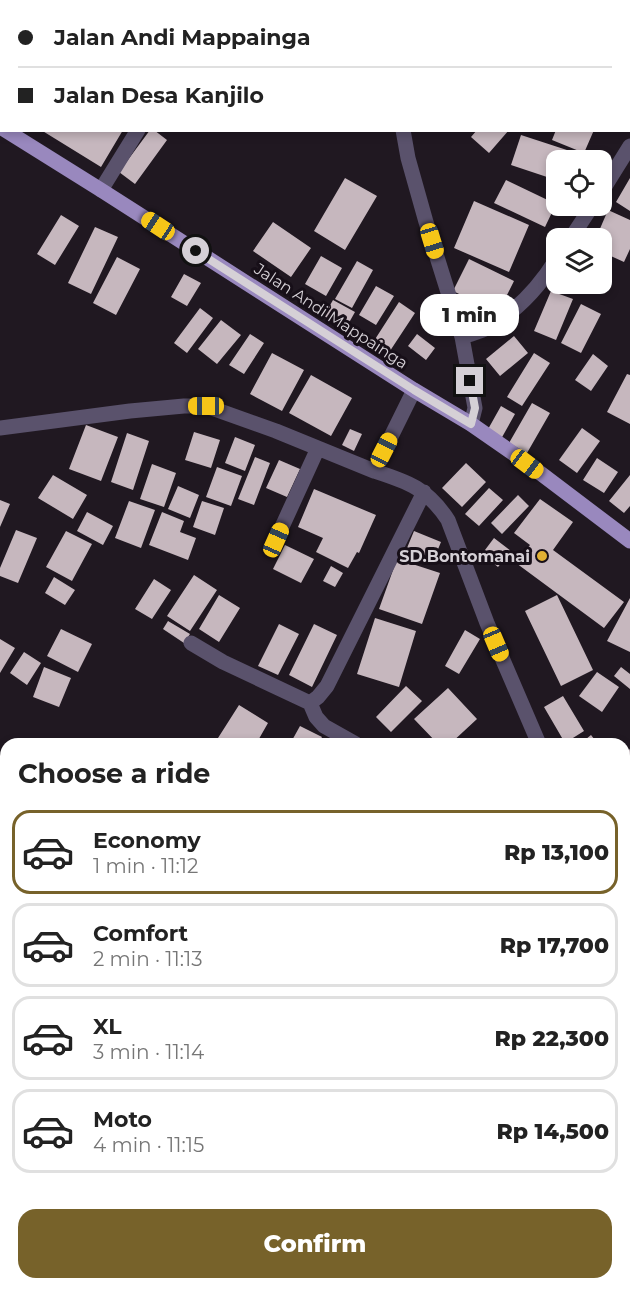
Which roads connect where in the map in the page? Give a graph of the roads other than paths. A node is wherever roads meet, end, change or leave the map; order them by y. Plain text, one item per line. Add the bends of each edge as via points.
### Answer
1 (7, 132) edge
2 (137, 132) edge
3 (403, 132) edge
4 (630, 146) edge
5 (612, 175) edge
6 (101, 190) junction
7 (546, 274) edge
8 (462, 337) junction
9 (414, 390) junction
10 (471, 424) junction
11 (0, 428) edge
12 (318, 448) junction
13 (374, 471) junction
14 (424, 492) junction
15 (276, 540) dead end
16 (630, 541) edge
17 (191, 644) dead end
18 (310, 703) junction
19 (345, 738) edge
20 (536, 738) edge

1 - 6 main road, Jalan Andi Mappainga
2 - 6 street
3 - 8 street
4 - 5 street
6 - 9 main road, Jalan Andi Mappainga
7 - 8 street via 515,310 487,328
8 - 10 street via 475,408
9 - 10 main road, Jalan Andi Mappainga
9 - 13 street
10 - 16 main road, Jalan Andi Mappainga
11 - 12 street via 130,411 206,406
12 - 13 street
12 - 15 street
13 - 14 street via 408,482
14 - 18 street via 327,686
14 - 20 street via 448,519
17 - 18 street
18 - 19 street via 324,726

